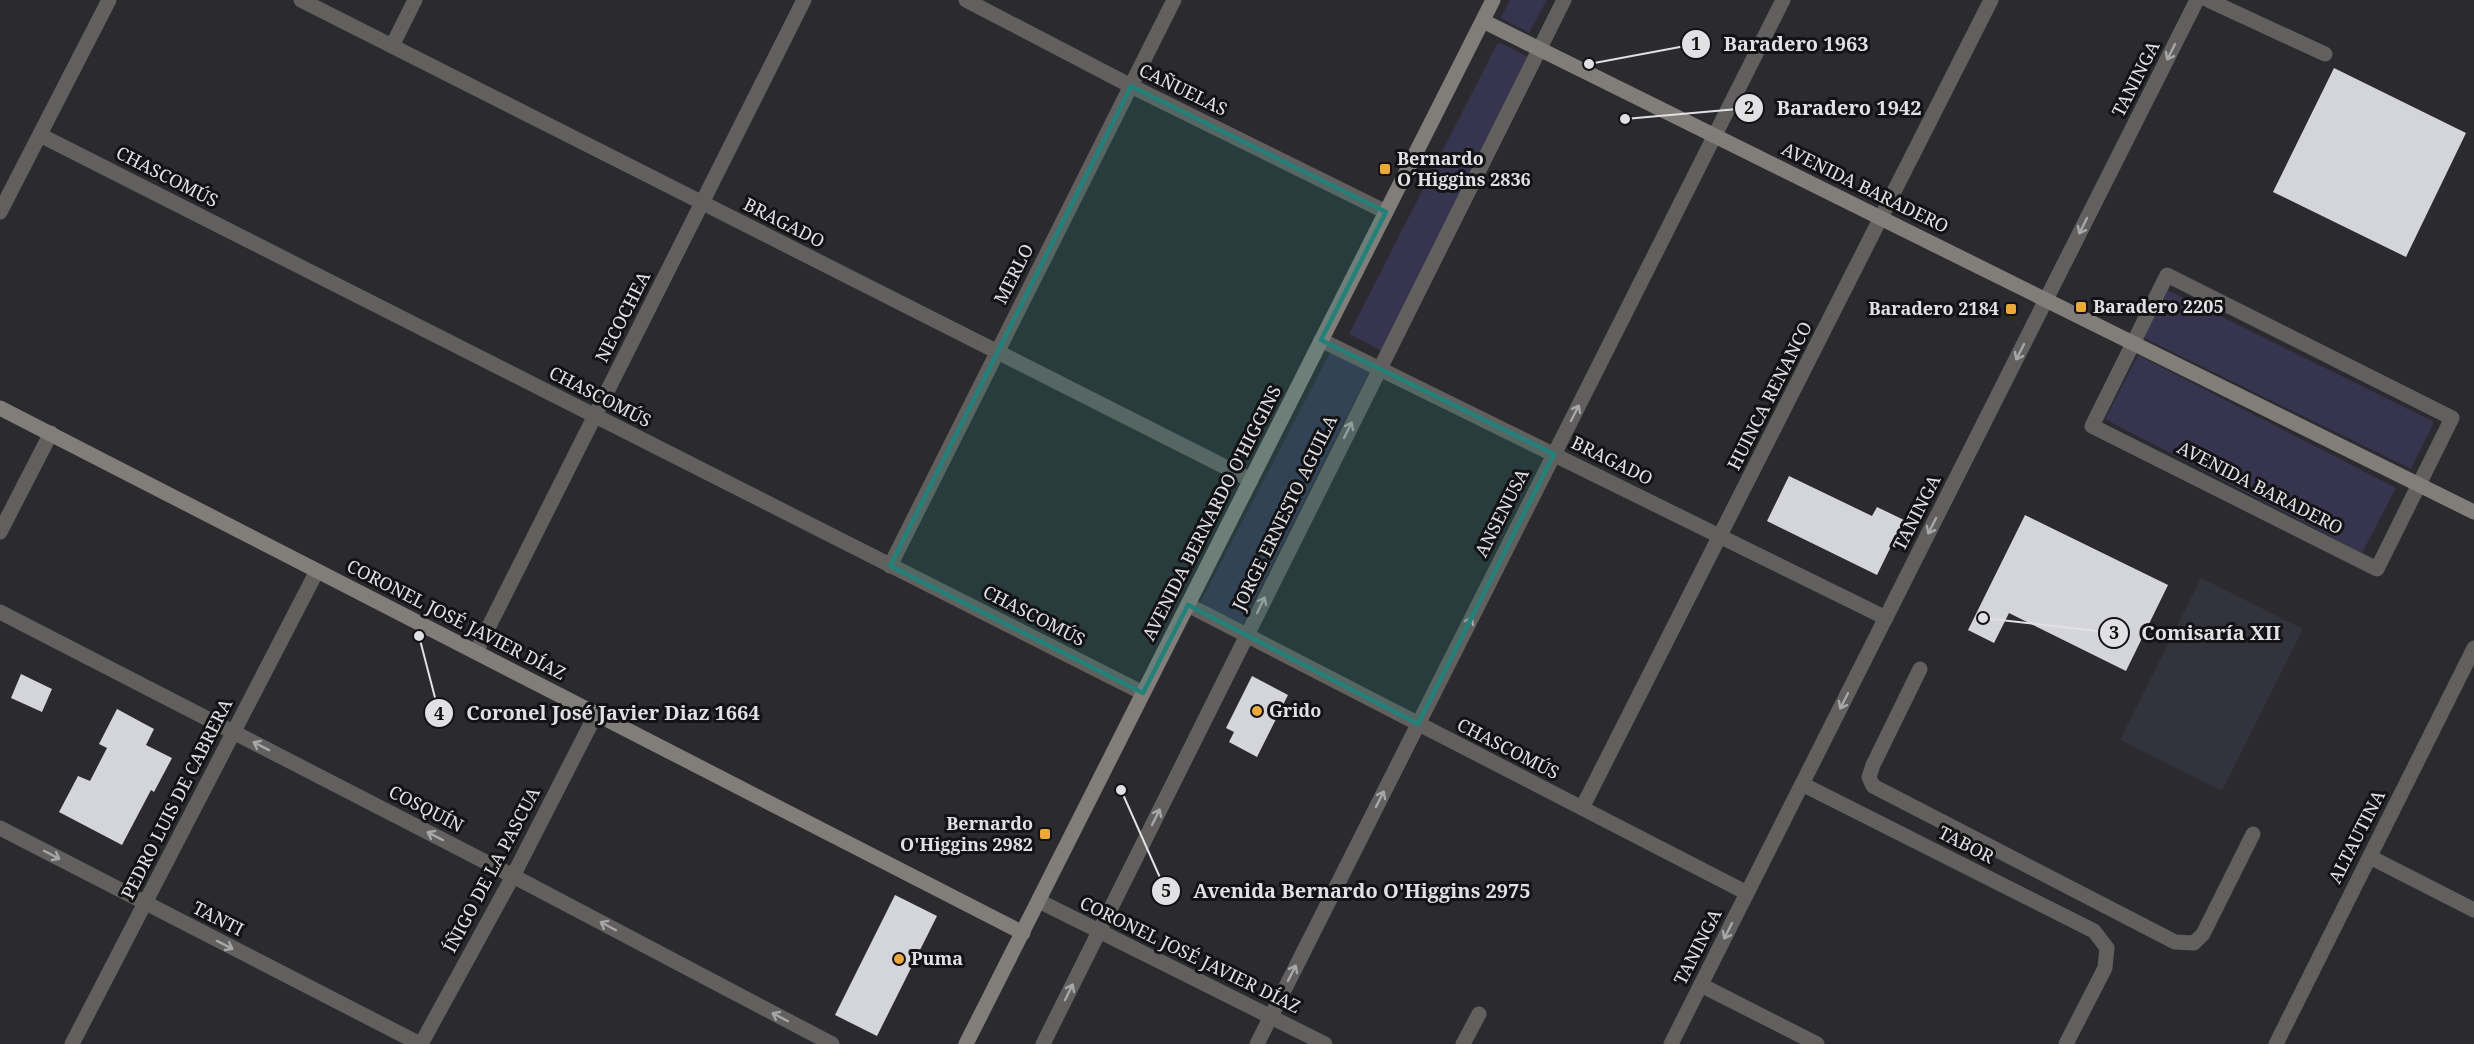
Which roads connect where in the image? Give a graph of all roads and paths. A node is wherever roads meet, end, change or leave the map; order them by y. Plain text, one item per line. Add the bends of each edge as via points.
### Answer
1 (109, 0) edge
2 (302, 0) edge
3 (415, 0) edge
4 (804, 0) edge
5 (966, 0) edge
6 (1174, 0) edge
7 (1493, 0) edge
8 (1564, 0) edge
9 (1783, 0) edge
10 (1991, 0) edge
11 (2197, 0) edge
12 (2208, 0) edge
13 (1482, 21) junction
14 (392, 46) junction
15 (1538, 50) junction
16 (2325, 54) dead end
17 (1131, 86) junction
18 (40, 135) junction
19 (1715, 135) junction
20 (702, 203) junction
21 (0, 212) edge
22 (1386, 212) junction
23 (1882, 218) junction
24 (2046, 300) junction
25 (1321, 340) junction
26 (2133, 343) junction
27 (997, 352) junction
28 (1380, 368) junction
29 (0, 408) edge
30 (595, 416) junction
31 (51, 433) junction
32 (1554, 454) junction
33 (1251, 480) junction
34 (2419, 484) junction
35 (2474, 512) edge
36 (0, 532) edge
37 (1720, 536) junction
38 (890, 566) junction
39 (317, 571) junction
40 (1188, 605) junction
41 (0, 612) edge
42 (1886, 618) junction
43 (1246, 636) junction
44 (2474, 648) edge
45 (476, 652) junction
46 (1920, 669) dead end
47 (1143, 693) junction
48 (596, 714) junction
49 (1418, 724) junction
50 (234, 732) junction
51 (1802, 784) junction
52 (1582, 808) junction
53 (0, 828) edge
54 (2253, 834) dead end
55 (2370, 857) junction
56 (2025, 867) junction
57 (513, 876) junction
58 (2014, 891) junction
59 (1747, 893) junction
60 (1039, 901) junction
61 (145, 904) junction
62 (2474, 909) edge
63 (1099, 931) junction
64 (1023, 933) junction
65 (1701, 985) junction
66 (1479, 1014) dead end
67 (1270, 1017) junction
68 (72, 1044) edge
69 (421, 1044) edge
70 (832, 1044) edge
71 (966, 1044) edge
72 (1043, 1044) edge
73 (1257, 1044) edge
74 (1325, 1044) edge
75 (1463, 1044) edge
76 (1671, 1044) edge
77 (1817, 1044) edge
78 (2066, 1044) edge
79 (2276, 1044) edge

1 - 18 street
2 - 14 street, BRAGADO
3 - 14 street
4 - 20 street, NECOCHEA
5 - 17 street, CAÑUELAS
6 - 17 street, MERLO
7 - 13 main road, AVENIDA BERNARDO O'HIGGINS
8 - 15 street, JORGE ERNESTO AGUILA
9 - 19 street, ANSENUSA
10 - 23 street, HUINCA RENANCO
11 -> 24 street, TANINGA
12 - 16 street
13 - 15 main road, AVENIDA BARADERO
13 - 22 main road, AVENIDA BERNARDO O'HIGGINS
14 - 20 street, BRAGADO
15 - 19 main road, AVENIDA BARADERO
15 - 28 street, JORGE ERNESTO AGUILA
17 - 22 street, CAÑUELAS
17 - 27 street, MERLO
18 - 21 street
18 - 30 street, CHASCOMÚS
19 - 23 main road, AVENIDA BARADERO
32 -> 19 street, ANSENUSA
20 - 27 street, BRAGADO
20 - 30 street, NECOCHEA
22 - 25 main road, AVENIDA BERNARDO O'HIGGINS
23 - 24 main road, AVENIDA BARADERO
23 - 37 street, HUINCA RENANCO
24 - 26 main road, AVENIDA BARADERO
24 -> 42 street, TANINGA
25 - 28 street, BRAGADO
25 - 33 main road, AVENIDA BERNARDO O'HIGGINS
26 - 34 main road, AVENIDA BARADERO
26 - 34 street, AVENIDA BARADERO via 2167,275 2452,418
26 - 34 street, AVENIDA BARADERO via 2092,426 2377,568
27 - 33 street, BRAGADO
27 - 38 street, MERLO
28 - 32 street, BRAGADO
43 -> 28 street, JORGE ERNESTO AGUILA
29 - 31 main road, CORONEL JOSÉ JAVIER DÍAZ
30 - 38 street, CHASCOMÚS
30 - 45 street, NECOCHEA
31 - 36 street
31 - 39 main road, CORONEL JOSÉ JAVIER DÍAZ
32 - 37 street, BRAGADO
49 -> 32 street, ANSENUSA
33 - 40 main road, AVENIDA BERNARDO O'HIGGINS
34 - 35 main road, AVENIDA BARADERO
37 - 42 street, BRAGADO
37 - 52 street, HUINCA RENANCO
38 - 47 street, CHASCOMÚS
39 - 45 main road, CORONEL JOSÉ JAVIER DÍAZ
39 - 50 street, PEDRO LUIS DE CABRERA
40 - 43 street, CHASCOMÚS
40 - 47 main road, AVENIDA BERNARDO O'HIGGINS
41 - 50 street, COSQUÍN
42 -> 51 street, TANINGA
43 - 49 street, CHASCOMÚS
63 -> 43 street, JORGE ERNESTO AGUILA
44 - 55 street, ALTAUTINA
45 - 48 main road, CORONEL JOSÉ JAVIER DÍAZ
46 - 56 street via 1869,777 1873,786
47 - 60 main road, AVENIDA BERNARDO O'HIGGINS
48 - 57 street, ÍÑIGO DE LA PASCUA
48 - 64 main road, CORONEL JOSÉ JAVIER DÍAZ
49 - 52 street, CHASCOMÚS
67 -> 49 street, ANSENUSA
57 -> 50 street, COSQUÍN
50 - 61 street, PEDRO LUIS DE CABRERA
51 - 58 street, TABOR
51 - 59 street, TANINGA
52 - 59 street, CHASCOMÚS
53 -> 61 street, TANTI
54 - 56 street via 2203,934 2194,943 2175,942
55 - 62 street
55 - 79 street, ALTAUTINA
56 - 58 street
57 - 69 street, ÍÑIGO DE LA PASCUA
70 -> 57 street, COSQUÍN
58 - 78 street, TABOR via 2094,931 2107,948 2105,968
59 -> 65 street, TANINGA
60 - 63 street, CORONEL JOSÉ JAVIER DÍAZ
60 - 64 main road, AVENIDA BERNARDO O'HIGGINS
61 - 68 street, PEDRO LUIS DE CABRERA
61 -> 69 street, TANTI
63 - 67 street, CORONEL JOSÉ JAVIER DÍAZ
72 -> 63 street, JORGE ERNESTO AGUILA
64 - 71 main road, AVENIDA BERNARDO O'HIGGINS
65 - 76 street, TANINGA
65 - 77 street
66 - 75 street
67 - 73 street, ANSENUSA
67 - 74 street, CORONEL JOSÉ JAVIER DÍAZ

